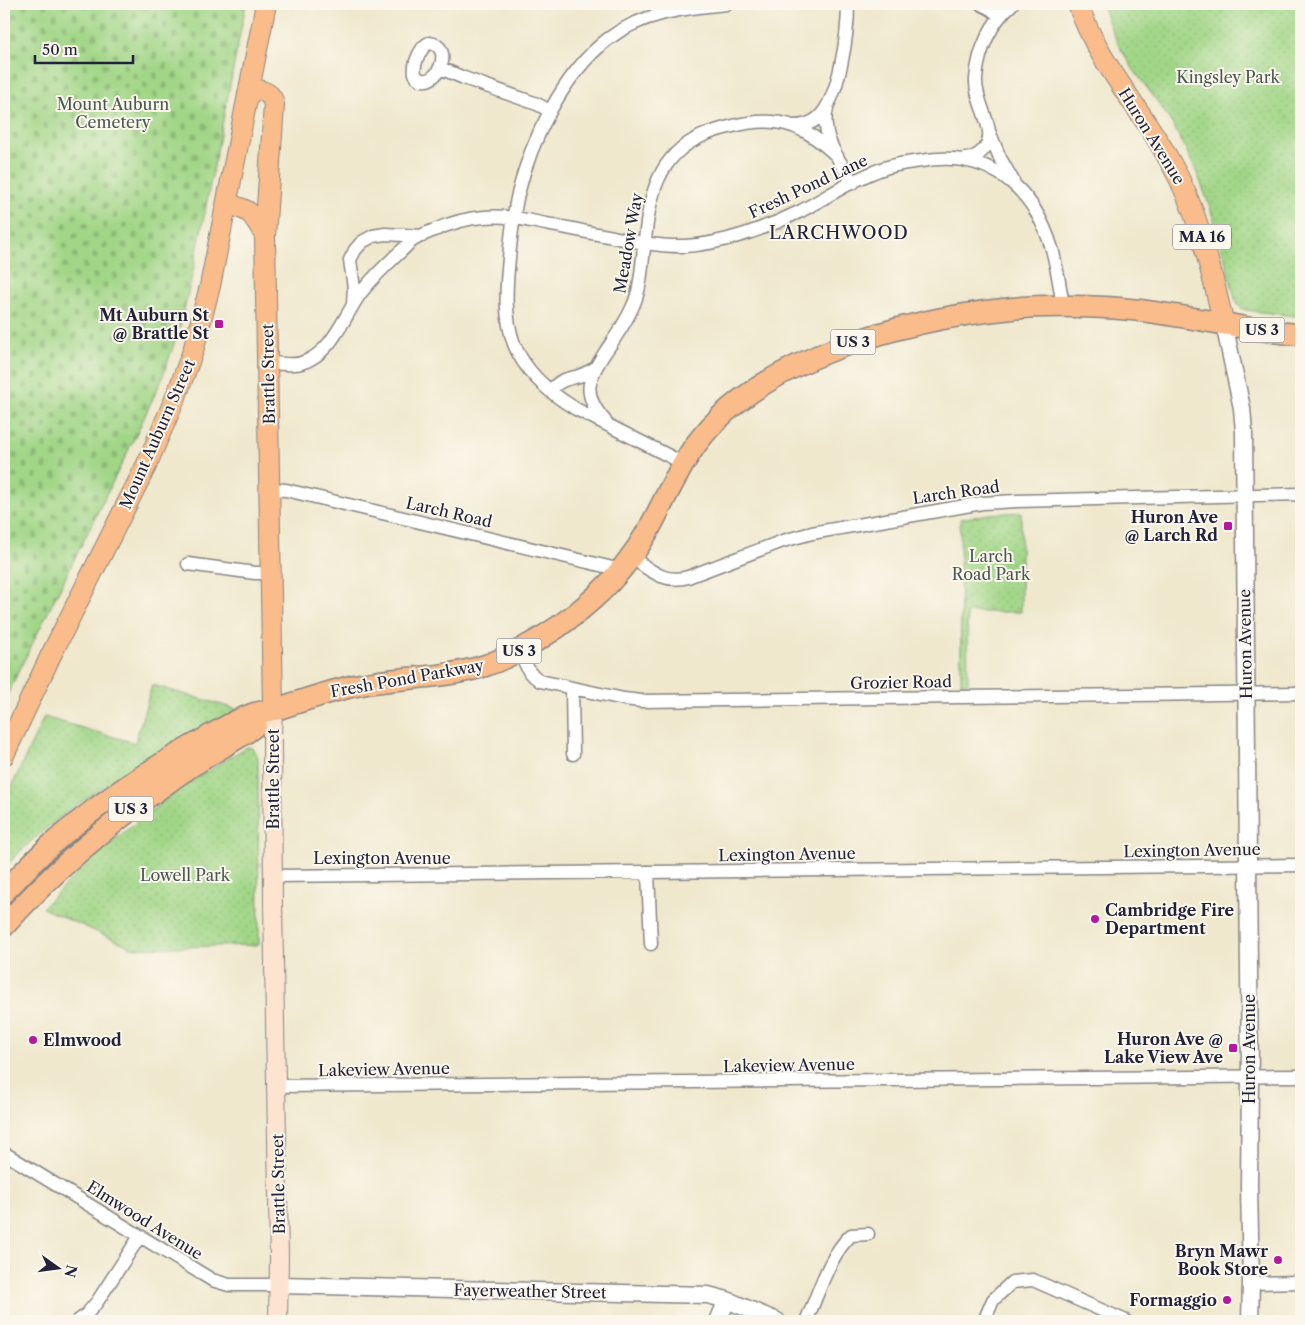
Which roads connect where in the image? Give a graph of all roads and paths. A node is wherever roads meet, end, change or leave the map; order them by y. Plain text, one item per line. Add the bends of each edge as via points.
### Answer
1 (266, 4) edge
2 (726, 4) edge
3 (848, 4) edge
4 (982, 4) edge
5 (1012, 4) edge
6 (1078, 4) edge
7 (1000, 16) junction
8 (440, 68) dead end
9 (250, 88) junction
10 (828, 105) junction
11 (550, 111) junction
12 (793, 126) junction
13 (989, 132) junction
14 (837, 156) junction
15 (964, 160) junction
16 (853, 183) junction
17 (1019, 189) junction
18 (226, 204) junction
19 (513, 218) junction
20 (265, 236) junction
21 (422, 236) junction
22 (645, 242) junction
23 (353, 306) junction
24 (1063, 306) junction
25 (1224, 324) junction
26 (1301, 335) edge
27 (268, 362) junction
28 (594, 369) junction
29 (550, 391) junction
30 (608, 425) junction
31 (683, 463) junction
32 (270, 489) junction
33 (1301, 494) edge
34 (1244, 495) junction
35 (188, 564) dead end
36 (626, 564) junction
37 (271, 573) junction
38 (519, 651) junction
39 (572, 688) junction
40 (1301, 693) edge
41 (1246, 694) junction
42 (273, 710) junction
43 (573, 754) dead end
44 (4, 755) edge
45 (1301, 865) edge
46 (1248, 866) junction
47 (648, 872) junction
48 (273, 876) junction
49 (4, 892) edge
50 (4, 926) edge
51 (652, 944) dead end
52 (1250, 1076) junction
53 (1301, 1076) edge
54 (277, 1086) junction
55 (4, 1152) edge
56 (868, 1234) dead end
57 (140, 1236) junction
58 (1301, 1282) edge
59 (1250, 1283) junction
60 (279, 1285) junction
61 (727, 1300) junction
62 (78, 1321) edge
63 (278, 1321) edge
64 (718, 1321) edge
65 (777, 1321) edge
66 (806, 1321) edge
67 (984, 1321) edge
68 (1126, 1321) edge
69 (1250, 1321) edge

1 - 9 main road, Mount Auburn Street
2 - 11 street via 659,14 620,31 579,68
3 - 10 street, Meadow Way via 844,52
4 - 7 street
5 - 7 street
6 - 25 main road, Huron Avenue / MA 16 via 1102,57 1173,165 1184,188 1204,242
7 - 13 street via 986,42 976,78
8 - 11 street
9 - 18 main road, Mount Auburn Street
9 - 20 main road, Brattle Street via 270,95 273,102
10 - 12 street, Meadow Way via 814,121
10 - 14 street, Meadow Way via 827,133
11 - 19 street via 524,173
12 - 14 street, Meadow Way via 811,135
12 - 22 street, Meadow Way via 767,122 743,124 704,136 684,147 664,169 654,188
13 - 15 street via 985,149
13 - 17 street via 1003,164
14 - 16 street, Meadow Way
15 - 16 street, Fresh Pond Lane via 906,163 879,170
15 - 17 street, Fresh Pond Lane via 991,169
16 - 22 street, Fresh Pond Lane via 793,214 730,238 684,246
17 - 24 street, Fresh Pond Lane via 1049,241
18 - 20 main road, Brattle Street via 251,213
18 - 44 main road, Mount Auburn Street via 200,329 185,374 146,466
19 - 21 street, Fresh Pond Lane via 468,219
19 - 22 street, Fresh Pond Lane
19 - 29 street via 506,311 514,344 522,359
20 - 27 main road, Brattle Street
21 - 23 street, Fresh Pond Lane via 383,268
21 - 23 street, Fresh Pond Lane via 385,234 362,242 350,260
22 - 28 street, Meadow Way via 636,301
23 - 27 street, Fresh Pond Lane via 326,348 314,357 300,364
24 - 25 highway, Fresh Pond Parkway / US 3 via 1133,310
24 - 31 highway, Fresh Pond Parkway / US 3 via 1010,308 950,317 828,352 756,388 736,403 709,428
25 - 26 highway, Fresh Pond Parkway / US 3
25 - 34 street, Huron Avenue via 1243,420
27 - 32 main road, Brattle Street
28 - 29 street via 564,379
28 - 30 street, Meadow Way via 590,397
29 - 30 street
30 - 31 street
31 - 36 highway, Fresh Pond Parkway / US 3
32 - 36 street, Larch Road
32 - 37 main road, Brattle Street
33 - 34 street, Larch Road
34 - 36 street, Larch Road via 982,503 812,533 680,579
34 - 41 street, Huron Avenue
35 - 37 street
36 - 38 highway, Fresh Pond Parkway / US 3 via 578,613
37 - 42 main road, Brattle Street
38 - 39 street, Grozier Road via 536,679
38 - 42 highway, Fresh Pond Parkway / US 3 via 475,668 359,685
39 - 41 street, Grozier Road via 641,701
39 - 43 street
40 - 41 street, Grozier Road
41 - 46 street, Huron Avenue
42 - 48 main road, Brattle Street
42 - 49 highway, Fresh Pond Parkway / US 3 via 237,721 118,792 49,847
42 - 50 highway, Fresh Pond Parkway / US 3 via 252,728 186,769 96,837
45 - 46 street, Lexington Avenue
46 - 47 street, Lexington Avenue
46 - 52 street, Huron Avenue
47 - 48 street, Lexington Avenue
47 - 51 street
48 - 54 main road, Brattle Street
52 - 53 street, Lakeview Avenue
52 - 54 street, Lakeview Avenue
52 - 59 street, Huron Avenue
54 - 60 main road, Brattle Street
55 - 57 street, Elmwood Avenue
56 - 66 street via 851,1235 843,1243 825,1275
57 - 60 street, Elmwood Avenue via 218,1282
57 - 62 street via 97,1302
58 - 59 street
59 - 69 street, Huron Avenue
60 - 61 street, Fayerweather Street via 708,1295
60 - 63 main road, Brattle Street
61 - 64 street
61 - 65 street, Fayerweather Street
67 - 68 street via 993,1300 1012,1282 1033,1280

